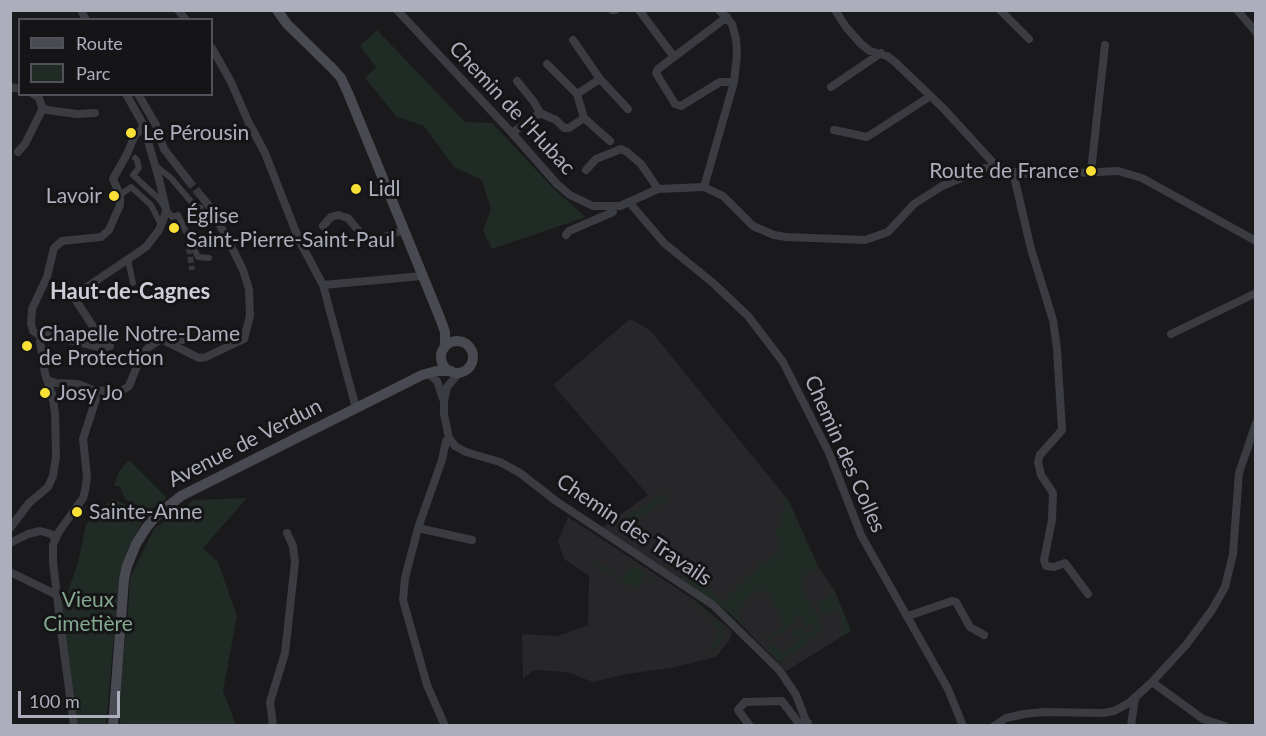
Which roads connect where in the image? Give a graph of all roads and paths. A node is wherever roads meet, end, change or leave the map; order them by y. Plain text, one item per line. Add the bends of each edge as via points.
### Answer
1 (277, 10) edge
2 (397, 10) edge
3 (639, 10) edge
4 (719, 10) edge
5 (835, 10) edge
6 (1000, 10) edge
7 (1237, 10) edge
8 (727, 17) junction
9 (1256, 33) edge
10 (1029, 39) dead end
11 (573, 40) dead end
12 (1105, 45) dead end
13 (213, 50) edge
14 (881, 53) junction
15 (674, 57) junction
16 (547, 64) dead end
17 (600, 79) junction
18 (517, 81) dead end
19 (734, 82) junction
20 (831, 87) dead end
21 (577, 94) junction
22 (35, 96) edge
23 (127, 96) edge
24 (139, 96) edge
25 (929, 96) junction
26 (43, 108) junction
27 (628, 109) dead end
28 (95, 113) dead end
29 (540, 113) junction
30 (584, 118) junction
31 (143, 124) junction
32 (834, 130) dead end
33 (512, 133) junction
34 (610, 141) dead end
35 (18, 152) dead end
36 (130, 156) junction
37 (155, 166) junction
38 (997, 167) junction
39 (586, 170) dead end
40 (1091, 171) junction
41 (1013, 172) junction
42 (188, 180) tunnel mouth
43 (704, 187) junction
44 (658, 189) junction
45 (120, 195) junction
46 (202, 197) tunnel mouth
47 (628, 202) junction
48 (199, 207) dead end
49 (614, 207) junction
50 (166, 209) junction
51 (161, 225) junction
52 (323, 226) dead end
53 (404, 230) junction
54 (224, 232) dead end
55 (566, 235) dead end
56 (1256, 241) edge
57 (228, 242) dead end
58 (209, 258) dead end
59 (126, 261) junction
60 (422, 276) junction
61 (133, 283) dead end
62 (323, 285) junction
63 (1256, 293) edge
64 (440, 318) junction
65 (174, 332) dead end
66 (1171, 334) dead end
67 (42, 337) junction
68 (160, 339) junction
69 (182, 340) joint
70 (458, 341) junction
71 (443, 352) junction
72 (450, 371) junction
73 (425, 374) junction
74 (47, 380) junction
75 (60, 384) junction
76 (447, 387) junction
77 (93, 390) junction
78 (52, 394) junction
79 (444, 401) junction
80 (356, 408) junction
81 (1256, 423) edge
82 (449, 438) junction
83 (455, 446) junction
84 (442, 460) junction
85 (10, 528) edge
86 (418, 528) junction
87 (287, 533) dead end
88 (55, 538) junction
89 (472, 540) dead end
90 (10, 543) edge
91 (10, 572) edge
92 (1088, 594) dead end
93 (57, 595) junction
94 (908, 616) junction
95 (984, 635) dead end
96 (1152, 682) junction
97 (1135, 698) junction
98 (808, 724) edge
99 (74, 726) edge
100 (113, 726) edge
101 (273, 726) edge
102 (445, 726) edge
103 (750, 726) edge
104 (963, 726) edge
105 (994, 726) edge
106 (1131, 726) edge
107 (1225, 726) edge

1 - 53 main road via 341,78
2 - 33 street, Chemin de l'Hubac
3 - 15 street
4 - 8 street
5 - 14 street via 861,44
6 - 10 street
7 - 9 street
8 - 15 street
8 - 19 street via 736,39
11 - 17 street
12 - 40 street
13 - 62 street via 266,153 299,240
14 - 20 street
14 - 25 street
15 - 19 street via 656,73 675,104 681,106 720,82
16 - 21 street
17 - 21 street
17 - 27 street
18 - 29 street
19 - 43 street
21 - 30 street
22 - 26 street
23 - 31 street
24 - 42 street via 164,149
25 - 32 street via 867,137
25 - 38 street
26 - 28 street
26 - 35 street
29 - 30 street, Chemin de l'Hubac via 564,128
29 - 33 street
30 - 34 street
31 - 36 street via 135,135
31 - 37 street
33 - 49 street, Chemin de l'Hubac via 570,195 594,206
36 - 45 street via 112,179
36 - 50 street via 137,160 139,168 132,175
37 - 48 street
37 - 50 street
38 - 41 street
38 - 43 street via 969,173 942,186 914,204 888,232 865,240 774,235 753,226 723,196
39 - 44 street via 596,159 621,149 641,164
40 - 41 street via 1034,175
40 - 56 street via 1118,171 1143,178
41 - 92 street via 1053,320 1057,353 1062,430 1038,462 1053,494 1044,560 1046,566 1054,567 1065,562
43 - 44 street
44 - 47 street
45 - 51 street via 131,187 151,205
45 - 67 street via 114,222 106,233 62,241 54,248 32,309 33,331
46 - 54 street
47 - 49 street
47 - 94 street, Chemin des Colles via 664,243 748,316 783,363 829,453 861,535
49 - 55 street via 613,212
50 - 51 street
50 - 58 street via 172,217 178,215 198,257
51 - 59 street via 146,247
52 - 53 street via 338,215 345,216 364,237 372,240
53 - 60 main road
57 - 68 street via 249,289 250,316 244,339 199,358
59 - 61 street
59 - 67 street via 75,295 91,324 110,338 108,347
60 - 62 street
60 - 64 main road
62 - 80 street
63 - 66 street
64 - 70 main road
64 - 71 main road via 445,332
65 - 69 street
67 - 74 street
68 - 69 street
68 - 77 street via 142,354 123,391
70 - 71 main road via 449,343
70 - 72 main road via 473,354 470,366
71 - 72 main road
71 - 73 main road, Avenue de Verdun
72 - 73 main road, Avenue de Verdun
72 - 76 street
72 - 76 street
73 - 79 street via 437,381
73 - 80 main road, Avenue de Verdun
74 - 75 street
74 - 78 street
75 - 77 street via 83,385
75 - 78 street
76 - 79 street
77 - 88 street via 96,399 83,439 85,491
78 - 85 street via 56,457 53,476 48,488 29,503
79 - 82 street
80 - 100 main road, Avenue de Verdun via 181,496 146,528 130,556 123,579
81 - 96 street via 1239,473 1233,554 1225,587 1186,645
82 - 83 street
82 - 84 street
83 - 84 street
83 - 98 street, Chemin des Travails via 520,473 713,605 780,671
84 - 86 street
86 - 89 street
86 - 102 street via 403,600 427,685
87 - 101 street via 295,562 285,653 270,702
88 - 90 street via 40,531
88 - 93 street
91 - 93 street
93 - 99 street
94 - 95 street via 956,602 970,627
94 - 104 street, Chemin des Colles via 948,689
96 - 97 street
96 - 107 street via 1203,719
97 - 105 street via 1103,713 1044,711 1006,718
97 - 106 street
98 - 103 street, Chemin des Travails via 797,722 782,701 745,702 738,710

